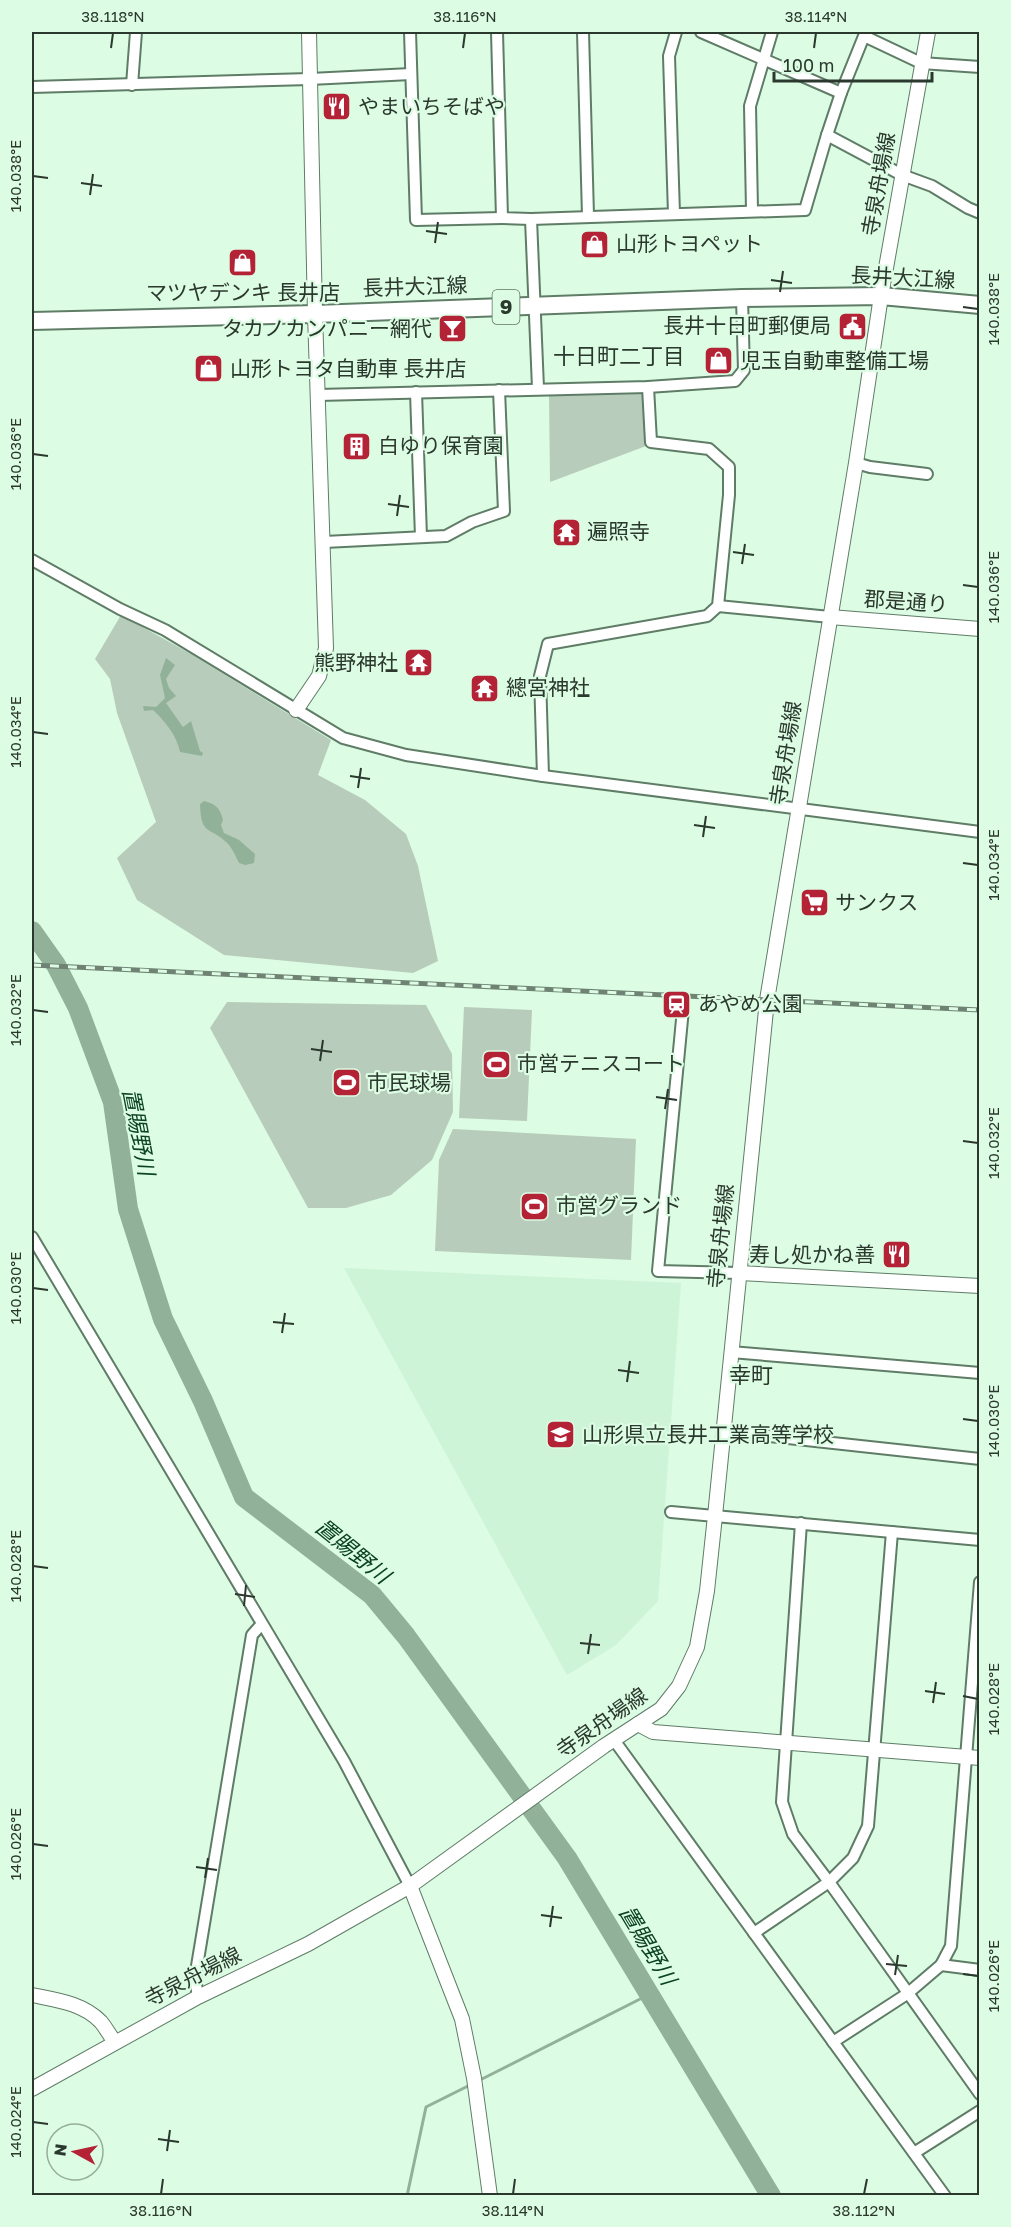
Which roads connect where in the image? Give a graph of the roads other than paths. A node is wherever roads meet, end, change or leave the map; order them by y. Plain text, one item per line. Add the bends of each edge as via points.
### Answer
1 (136, 32) edge
2 (309, 32) edge
3 (410, 32) edge
4 (497, 32) edge
5 (583, 32) edge
6 (676, 32) edge
7 (701, 32) edge
8 (772, 32) edge
9 (928, 32) edge
10 (865, 34) edge
11 (765, 58) junction
12 (921, 63) junction
13 (980, 67) edge
14 (411, 74) junction
15 (310, 79) junction
16 (132, 85) junction
17 (32, 87) edge
18 (841, 93) junction
19 (827, 135) junction
20 (902, 175) junction
21 (752, 210) junction
22 (980, 213) edge
23 (674, 214) junction
24 (588, 216) junction
25 (502, 218) junction
26 (531, 219) junction
27 (881, 296) junction
28 (742, 298) junction
29 (980, 305) edge
30 (534, 306) junction
31 (315, 314) junction
32 (32, 321) edge
33 (648, 387) junction
34 (538, 388) junction
35 (499, 390) junction
36 (416, 392) junction
37 (318, 395) junction
38 (856, 463) junction
39 (927, 474) dead end
40 (421, 537) junction
41 (324, 542) junction
42 (32, 560) edge
43 (718, 606) junction
44 (830, 617) junction
45 (980, 629) edge
46 (296, 710) junction
47 (543, 776) junction
48 (798, 808) junction
49 (980, 832) edge
50 (683, 1009) dead end
51 (32, 1237) edge
52 (739, 1273) junction
53 (980, 1286) edge
54 (731, 1352) junction
55 (980, 1373) edge
56 (723, 1431) junction
57 (980, 1459) edge
58 (671, 1512) dead end
59 (715, 1516) junction
60 (801, 1523) junction
61 (892, 1532) junction
62 (980, 1540) edge
63 (980, 1582) edge
64 (261, 1626) junction
65 (638, 1724) junction
66 (609, 1743) junction
67 (786, 1743) junction
68 (874, 1750) junction
69 (973, 1757) edge
70 (415, 1882) junction
71 (829, 1882) junction
72 (754, 1933) junction
73 (941, 1965) junction
74 (980, 1970) edge
75 (908, 1994) junction
76 (32, 1995) edge
77 (198, 1997) junction
78 (114, 2042) junction
79 (833, 2042) junction
80 (32, 2089) edge
81 (980, 2094) edge
82 (980, 2111) edge
83 (914, 2153) junction
84 (490, 2196) edge
85 (945, 2196) edge

1 - 16 street
2 - 15 main road
3 - 14 street
4 - 25 street
5 - 24 street
6 - 23 street via 669,56
7 - 11 street
8 - 11 street
9 - 12 main road, 寺泉舟場線
10 - 12 street
10 - 18 street
11 - 18 street
11 - 21 street via 750,106
12 - 13 street
12 - 20 main road, 寺泉舟場線
14 - 15 street
14 - 25 street via 416,220
15 - 16 street
15 - 31 main road
16 - 17 street
18 - 19 street
19 - 20 street
19 - 21 street via 805,210
20 - 22 street via 932,186
20 - 27 main road, 寺泉舟場線
21 - 23 street
23 - 24 street
24 - 26 street
25 - 26 street
26 - 30 street
27 - 28 main road, 長井大江線 / 9
27 - 29 main road, 長井大江線 / 9
27 - 38 main road, 寺泉舟場線
28 - 30 main road, 長井大江線 / 9
28 - 33 street via 744,370 735,381
30 - 31 main road, 長井大江線 / 9
30 - 34 street
31 - 32 main road, 長井大江線 / 9
31 - 37 main road
33 - 34 street
33 - 43 street via 651,442 709,448 729,467
34 - 35 street
35 - 36 street
35 - 40 street via 504,511 446,536
36 - 37 street
36 - 40 street
37 - 41 main road
38 - 39 street
38 - 44 main road, 寺泉舟場線
40 - 41 street
41 - 46 main road via 326,648 319,676
42 - 46 street via 165,630
43 - 44 street
43 - 47 street via 707,616 548,644 540,676
44 - 45 main road, 郡是通り
44 - 48 main road, 寺泉舟場線
46 - 47 street via 343,738 406,755
47 - 48 street
48 - 49 street
48 - 52 main road, 寺泉舟場線 via 767,1000
50 - 52 street via 658,1271
51 - 64 street
52 - 53 main road
52 - 54 main road, 寺泉舟場線
54 - 55 street
54 - 56 main road, 寺泉舟場線
56 - 57 street
56 - 59 main road, 寺泉舟場線
58 - 59 street
59 - 60 street
59 - 65 main road, 寺泉舟場線 via 697,1647 679,1686 661,1709
60 - 61 street
60 - 67 street
61 - 62 street
61 - 68 street
63 - 69 street
64 - 70 street
64 - 77 street via 252,1635 195,1978
65 - 66 main road, 寺泉舟場線
65 - 67 main road via 652,1732
66 - 70 main road, 寺泉舟場線
66 - 72 street
67 - 68 main road
67 - 71 street via 782,1802 793,1834
68 - 69 main road
68 - 71 street via 868,1826 853,1858
69 - 73 street via 951,1946
70 - 77 main road, 寺泉舟場線 via 308,1944
70 - 84 main road via 462,2019
71 - 72 street
71 - 75 street
72 - 79 street
73 - 74 street
73 - 75 street
75 - 79 street
75 - 81 street
76 - 78 main road via 80,2007 101,2022
77 - 78 main road, 寺泉舟場線
78 - 80 main road, 寺泉舟場線
79 - 83 street
82 - 83 street
83 - 85 street

